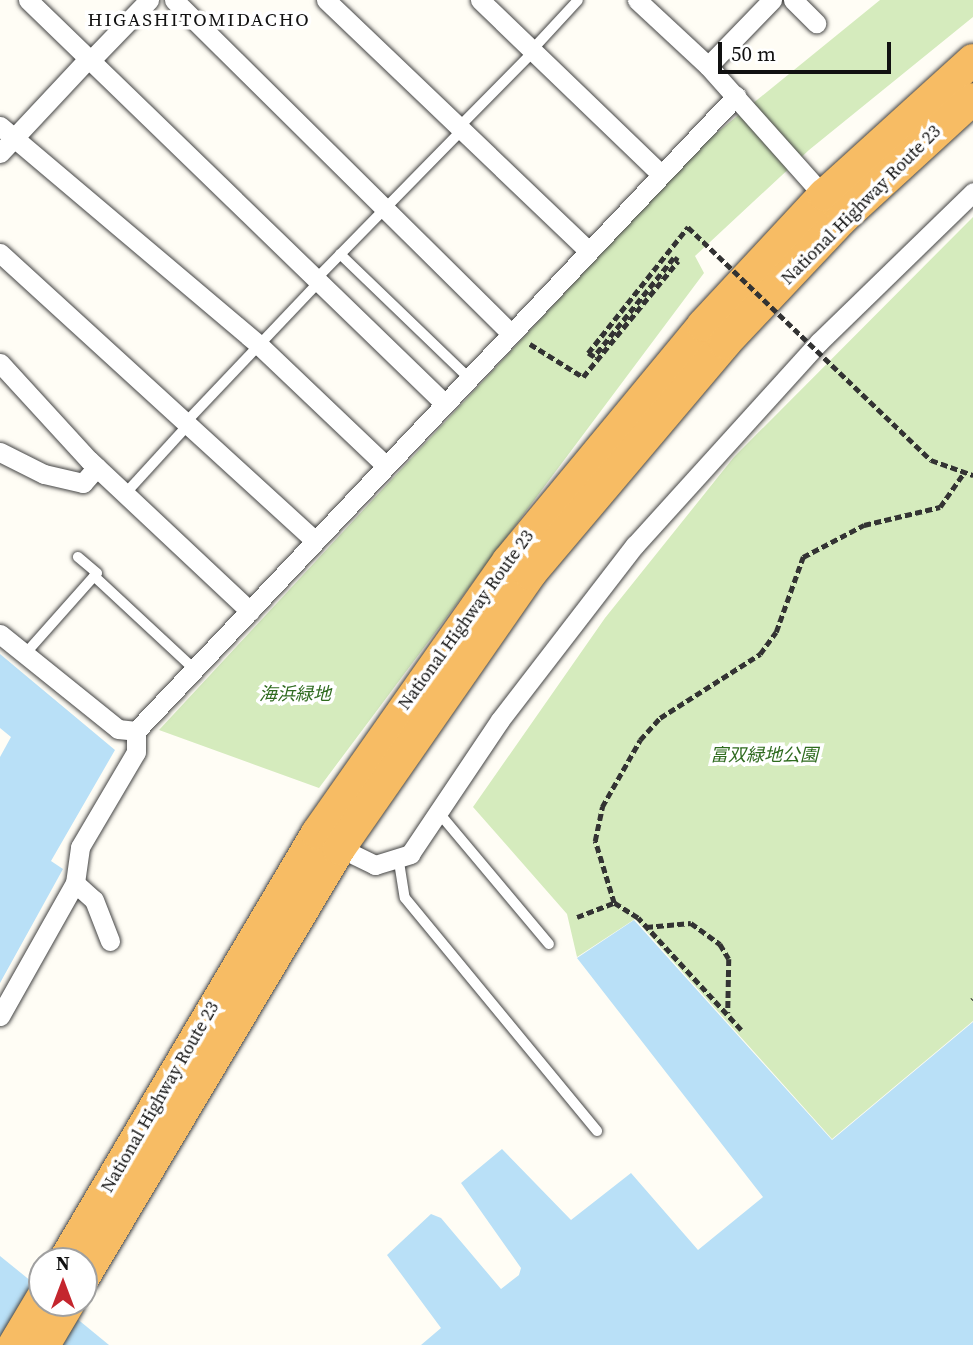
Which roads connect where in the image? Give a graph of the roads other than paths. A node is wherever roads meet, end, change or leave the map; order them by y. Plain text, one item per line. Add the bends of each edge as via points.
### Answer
1 (29, 0) edge
2 (149, 0) edge
3 (174, 0) edge
4 (326, 0) edge
5 (480, 0) edge
6 (578, 0) edge
7 (637, 0) edge
8 (772, 0) edge
9 (793, 0) edge
10 (816, 23) dead end
11 (532, 52) junction
12 (89, 60) junction
13 (973, 60) edge
14 (708, 66) junction
15 (736, 96) junction
16 (973, 99) edge
17 (461, 129) junction
18 (7, 132) edge
19 (0, 153) edge
20 (661, 174) junction
21 (973, 192) edge
22 (834, 206) junction
23 (385, 208) junction
24 (588, 250) junction
25 (0, 253) edge
26 (340, 254) junction
27 (318, 280) junction
28 (511, 333) junction
29 (259, 345) junction
30 (0, 363) edge
31 (469, 378) junction
32 (444, 403) junction
33 (188, 422) junction
34 (4, 454) edge
35 (386, 466) junction
36 (97, 467) junction
37 (0, 475) edge
38 (125, 494) junction
39 (315, 541) junction
40 (78, 557) dead end
41 (94, 576) junction
42 (250, 611) junction
43 (0, 634) edge
44 (25, 654) junction
45 (194, 669) junction
46 (136, 731) junction
47 (439, 813) junction
48 (328, 841) junction
49 (399, 862) junction
50 (75, 883) junction
51 (110, 941) dead end
52 (549, 944) dead end
53 (0, 1016) edge
54 (597, 1131) dead end
55 (73, 1247) edge
56 (98, 1253) edge
57 (31, 1317) edge
58 (61, 1317) edge
59 (14, 1345) edge
60 (44, 1345) edge

1 - 12 street
2 - 12 street
3 - 23 street
4 - 17 street
5 - 11 street
6 - 11 lane
7 - 14 street
8 - 14 street
9 - 10 street
11 - 17 lane
11 - 20 street
12 - 18 street
12 - 27 street
13 - 22 highway, National Highway Route 23
14 - 15 street
15 - 20 street
15 - 22 street
16 - 22 highway, National Highway Route 23
17 - 23 lane
17 - 24 street
18 - 19 street
18 - 29 street
20 - 24 street
21 - 47 street via 704,464 566,632
22 - 48 highway, National Highway Route 23 via 703,325 508,561
23 - 26 lane
23 - 28 street
24 - 28 street
25 - 33 street
26 - 27 lane
26 - 31 lane
27 - 29 lane
27 - 32 street
28 - 31 street
29 - 33 lane
29 - 35 street
30 - 36 street
31 - 32 street
32 - 35 street
33 - 38 lane
33 - 39 street
34 - 36 street via 44,474 83,482
34 - 37 street
35 - 39 street
36 - 38 street
38 - 42 street
39 - 42 street
40 - 41 lane
41 - 44 lane
41 - 45 lane
42 - 45 street
43 - 44 street
44 - 46 street via 118,729
45 - 46 street
46 - 50 street via 136,752 80,847
47 - 49 street
47 - 52 lane
48 - 49 street via 360,862
48 - 55 highway, National Highway Route 23
48 - 56 highway, National Highway Route 23
49 - 54 lane via 405,898
50 - 51 street via 97,906
50 - 53 street
57 - 59 highway
58 - 60 highway

